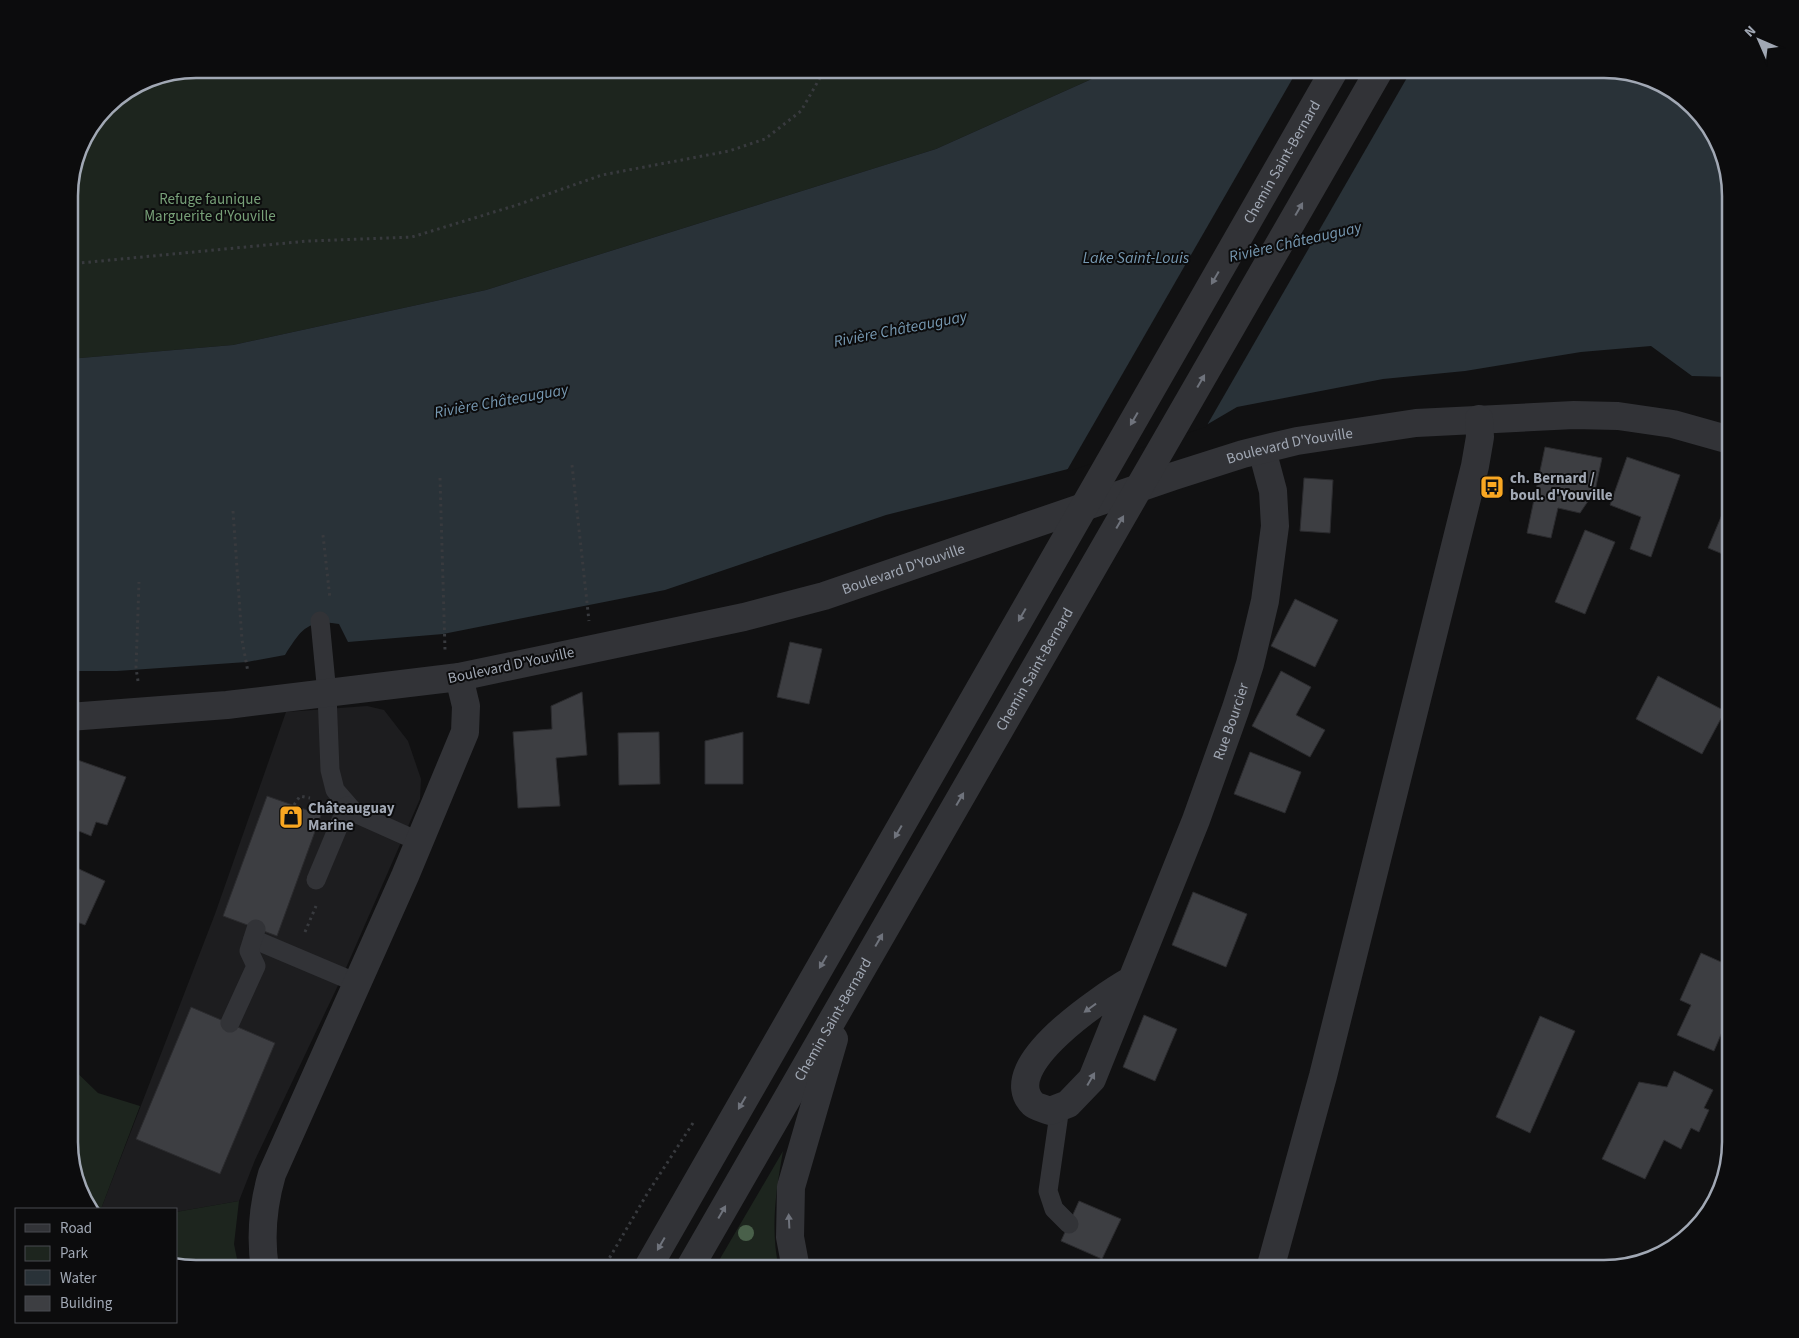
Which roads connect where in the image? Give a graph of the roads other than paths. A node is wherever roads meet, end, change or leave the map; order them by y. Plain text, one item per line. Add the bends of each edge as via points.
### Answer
1 (1330, 78) edge
2 (1375, 78) edge
3 (1480, 419) junction
4 (1722, 438) edge
5 (1262, 450) junction
6 (320, 621) dead end
7 (459, 677) junction
8 (327, 694) junction
9 (78, 717) edge
10 (347, 806) junction
11 (420, 842) junction
12 (316, 880) road end
13 (1130, 981) junction
14 (357, 983) junction
15 (846, 997) junction
16 (230, 1023) dead end
17 (1060, 1108) junction
18 (1069, 1224) dead end
19 (263, 1260) edge
20 (652, 1260) edge
21 (694, 1260) edge
22 (793, 1260) edge
23 (1272, 1260) edge

1 -> 20 street, Chemin Saint-Bernard
15 -> 2 street, Chemin Saint-Bernard
3 - 4 street, Boulevard D'Youville via 1618,416 1673,424
3 - 5 street, Boulevard D'Youville via 1386,426
3 - 23 street via 1475,466 1325,1066
5 - 7 street, Boulevard D'Youville via 1174,476 824,596 744,617
5 - 13 street, Rue Bourcier via 1273,491 1275,526 1265,601 1252,654 1196,820
6 - 8 lane
7 - 8 street, Boulevard D'Youville
7 - 11 street via 466,706 465,732
8 - 9 street, Boulevard D'Youville
8 - 10 lane via 332,781
10 - 11 lane via 367,820
10 - 12 lane
11 - 14 street
17 -> 13 street, Rue Bourcier via 1075,1098 1092,1079
13 -> 17 street via 1073,1020 1036,1058 1025,1076 1025,1091 1033,1104 1050,1111
14 - 16 lane via 294,957 255,934 249,951 256,966
14 - 19 street via 272,1174 264,1208
21 -> 15 street, Chemin Saint-Bernard
22 -> 15 street via 789,1221 791,1187
17 - 18 lane via 1048,1191 1054,1209

